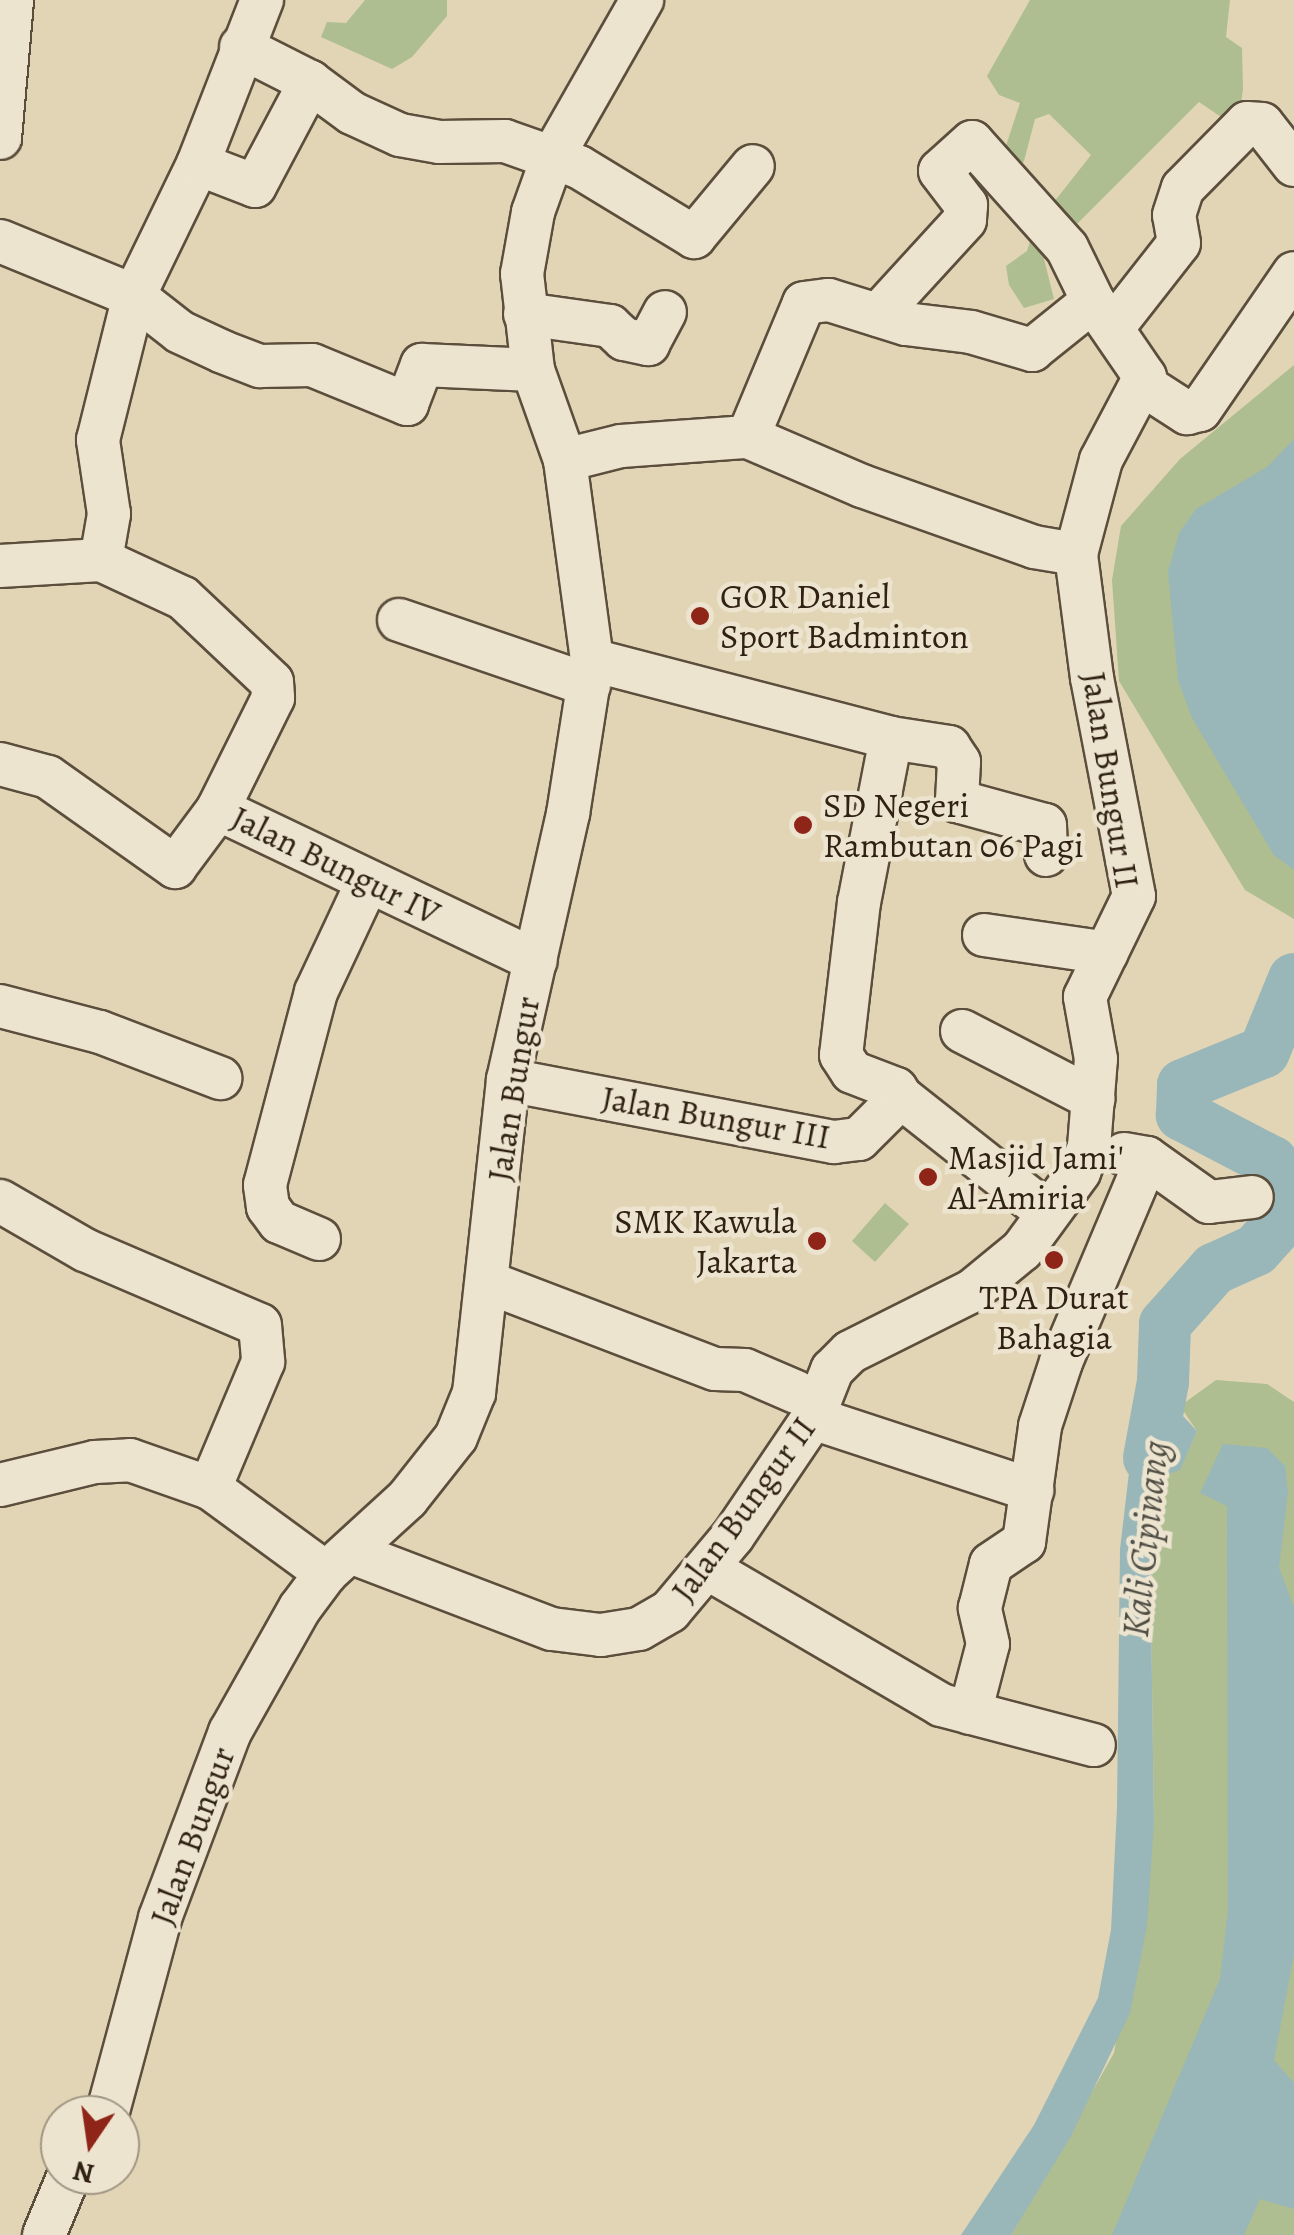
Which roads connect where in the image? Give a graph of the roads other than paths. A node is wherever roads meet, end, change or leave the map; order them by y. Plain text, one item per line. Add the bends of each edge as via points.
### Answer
1 (12, 0) edge
2 (262, 0) edge
3 (642, 0) edge
4 (241, 47) junction
5 (310, 82) junction
6 (0, 138) edge
7 (553, 156) junction
8 (198, 164) junction
9 (1294, 165) edge
10 (753, 166) dead end
11 (0, 241) edge
12 (1294, 273) edge
13 (134, 296) junction
14 (664, 312) dead end
15 (1104, 313) junction
16 (525, 314) junction
17 (878, 315) junction
18 (533, 370) junction
19 (1142, 384) junction
20 (748, 437) junction
21 (565, 460) junction
22 (1076, 554) junction
23 (100, 560) junction
24 (0, 566) edge
25 (399, 620) dead end
26 (590, 672) junction
27 (891, 738) junction
28 (0, 764) edge
29 (218, 809) junction
30 (1046, 855) dead end
31 (367, 883) junction
32 (984, 935) dead end
33 (1107, 953) junction
34 (536, 961) junction
35 (0, 1006) edge
36 (962, 1031) dead end
37 (220, 1078) dead end
38 (508, 1080) junction
39 (901, 1097) junction
40 (1094, 1099) junction
41 (1088, 1147) junction
42 (1147, 1158) junction
43 (1252, 1197) dead end
44 (0, 1201) edge
45 (1048, 1213) junction
46 (320, 1239) dead end
47 (488, 1282) junction
48 (805, 1405) junction
49 (0, 1485) edge
50 (210, 1488) junction
51 (1032, 1490) junction
52 (338, 1563) junction
53 (707, 1568) junction
54 (970, 1712) junction
55 (1094, 1745) dead end
56 (113, 2095) edge
57 (61, 2195) edge
58 (44, 2235) edge

1 - 6 street
2 - 4 street
3 - 7 street, Jalan Bungur
4 - 5 street
4 - 8 street
5 - 7 street via 352,113 400,135 439,142 505,140
5 - 8 street via 255,186
7 - 10 street via 694,237
7 - 16 street, Jalan Bungur via 530,227 522,274
8 - 13 street
9 - 15 street via 1262,124 1246,124 1183,188 1174,215 1179,243
11 - 13 street
12 - 19 street via 1200,410 1187,413
13 - 18 street via 180,332 223,352 270,367 312,364 408,404 422,365
13 - 23 street via 98,440 109,514
14 - 16 street via 648,344 624,339 610,326
15 - 17 street via 1032,350
15 - 17 street via 1066,248 972,142 940,171 966,205 965,220
15 - 19 street via 1144,366
16 - 18 street, Jalan Bungur
17 - 20 street via 829,300 804,304
18 - 21 street, Jalan Bungur
19 - 22 street via 1100,460
20 - 21 street via 620,446
20 - 22 street via 862,486 1034,547
21 - 26 street, Jalan Bungur
22 - 33 street, Jalan Bungur II via 1134,896
23 - 24 street, Jalan Bungur IV
23 - 29 street, Jalan Bungur IV via 183,598 272,682 272,698
25 - 26 street
26 - 27 street
26 - 34 street, Jalan Bungur
27 - 30 street via 949,747 960,762 958,801 1045,826
27 - 39 street via 859,902 840,1055 852,1072 896,1088
28 - 29 street via 48,777 175,867
29 - 31 street, Jalan Bungur IV via 310,848
31 - 34 street, Jalan Bungur IV
31 - 46 street via 316,992 265,1185 279,1222
32 - 33 street
33 - 40 street, Jalan Bungur II via 1084,997 1096,1058
34 - 38 street, Jalan Bungur
35 - 37 street via 100,1032
36 - 40 street
38 - 39 street, Jalan Bungur III via 834,1142 859,1139
38 - 47 street, Jalan Bungur
39 - 45 street
40 - 41 street, Jalan Bungur II
41 - 42 street
41 - 45 street, Jalan Bungur II via 1068,1190
42 - 43 street via 1209,1202
42 - 51 street via 1061,1362 1040,1426
44 - 50 street via 86,1250 260,1325 263,1362
45 - 48 street, Jalan Bungur II via 1022,1250 972,1291 850,1352
47 - 48 street via 716,1369 746,1370
47 - 52 street, Jalan Bungur via 474,1393 456,1437 407,1499
48 - 51 street
48 - 53 street, Jalan Bungur II
49 - 50 street, Jalan Bungur II via 130,1460
50 - 52 street, Jalan Bungur II
51 - 54 street via 1024,1542 991,1564 980,1608 988,1644
52 - 53 street, Jalan Bungur II via 552,1629 601,1635 639,1629 670,1611
52 - 56 street, Jalan Bungur via 230,1732 194,1815
53 - 54 street via 941,1706
54 - 55 street
57 - 58 street

